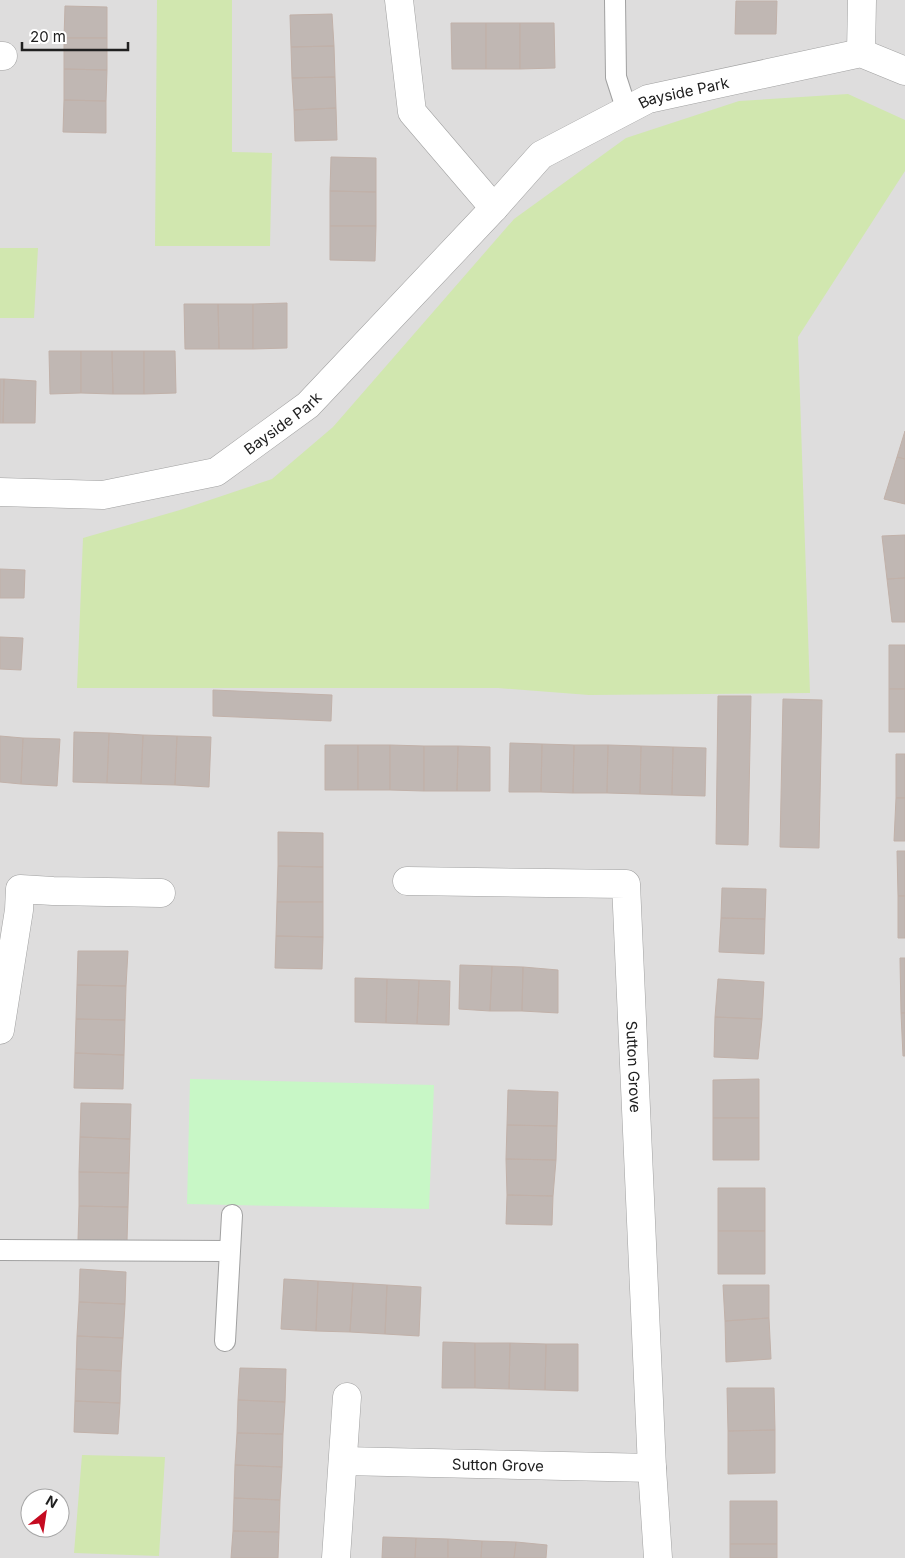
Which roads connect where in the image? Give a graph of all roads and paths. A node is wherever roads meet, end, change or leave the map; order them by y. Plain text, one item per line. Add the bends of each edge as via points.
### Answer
1 (399, 0) edge
2 (614, 0) edge
3 (862, 0) edge
4 (862, 53) junction
5 (905, 71) edge
6 (627, 111) junction
7 (494, 208) junction
8 (0, 492) edge
9 (407, 881) dead end
10 (162, 893) dead end
11 (0, 1030) edge
12 (232, 1215) dead end
13 (0, 1250) edge
14 (230, 1251) junction
15 (225, 1341) dead end
16 (348, 1397) dead end
17 (343, 1461) junction
18 (652, 1468) junction
19 (336, 1558) edge
20 (658, 1558) edge

1 - 7 street via 412,112
2 - 6 lane via 616,77
3 - 4 street
4 - 5 street
4 - 6 street, Bayside Park via 648,100
6 - 7 street, Bayside Park via 541,155
7 - 8 street, Bayside Park via 308,405 216,472 103,495
9 - 18 street, Sutton Grove via 626,884
10 - 11 street via 20,889
12 - 14 lane
13 - 14 lane
14 - 15 lane
16 - 17 street
17 - 18 street, Sutton Grove
17 - 19 street
18 - 20 street, Sutton Grove

